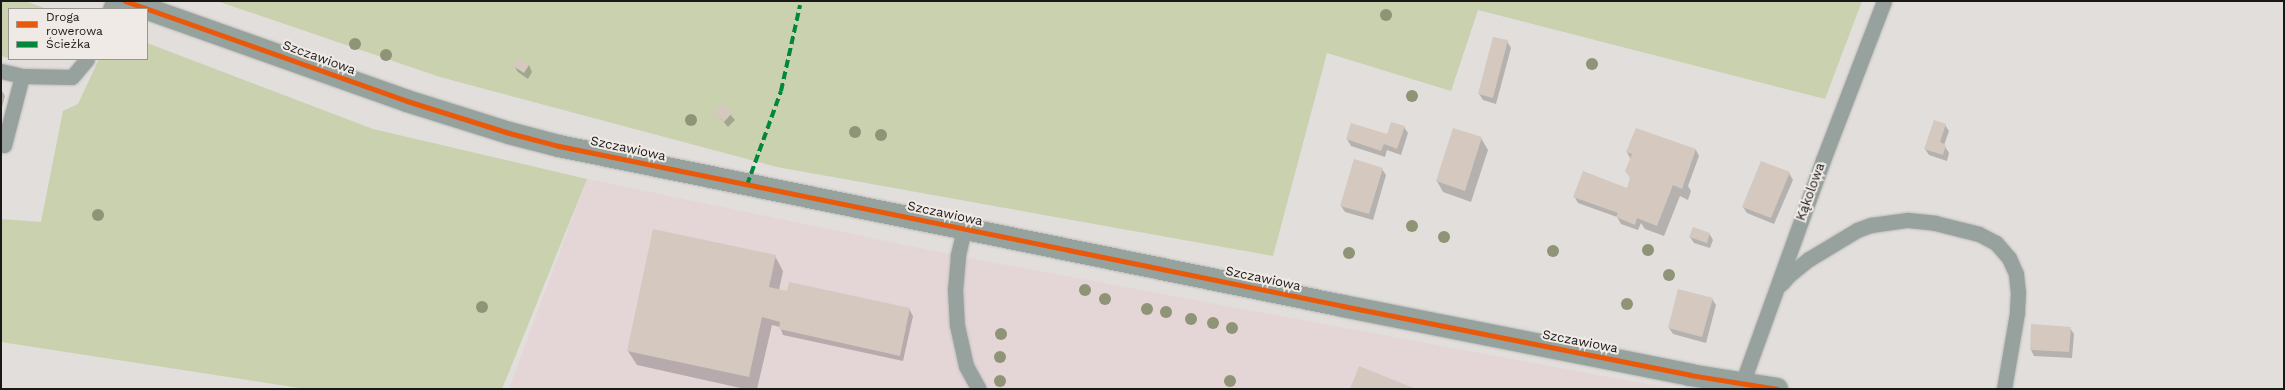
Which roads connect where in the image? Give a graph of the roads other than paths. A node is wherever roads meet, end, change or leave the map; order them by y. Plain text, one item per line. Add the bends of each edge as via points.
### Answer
1 (125, 1) edge
2 (1884, 1) edge
3 (145, 8) edge
4 (148, 9) edge
5 (86, 60) edge
6 (1, 70) edge
7 (22, 76) junction
8 (1, 144) edge
9 (964, 229) junction
10 (1776, 292) junction
11 (1742, 384) junction
12 (979, 389) edge
13 (1777, 389) edge
14 (2004, 389) edge

1 - 3 street, Szczawiowa
2 - 10 lane, Kąkolowa
4 - 9 street, Szczawiowa via 363,86 509,133 622,159
5 - 7 lane via 72,77
6 - 7 lane
7 - 8 lane via 4,145
9 - 11 street, Szczawiowa
9 - 12 lane via 955,289 957,325 966,366
10 - 11 lane, Kąkolowa
10 - 14 lane via 1788,275 1809,259 1851,233 1871,225 1908,220 1935,223 1979,234 1996,243 2009,258 2016,274 2017,313
11 - 13 street, Szczawiowa

